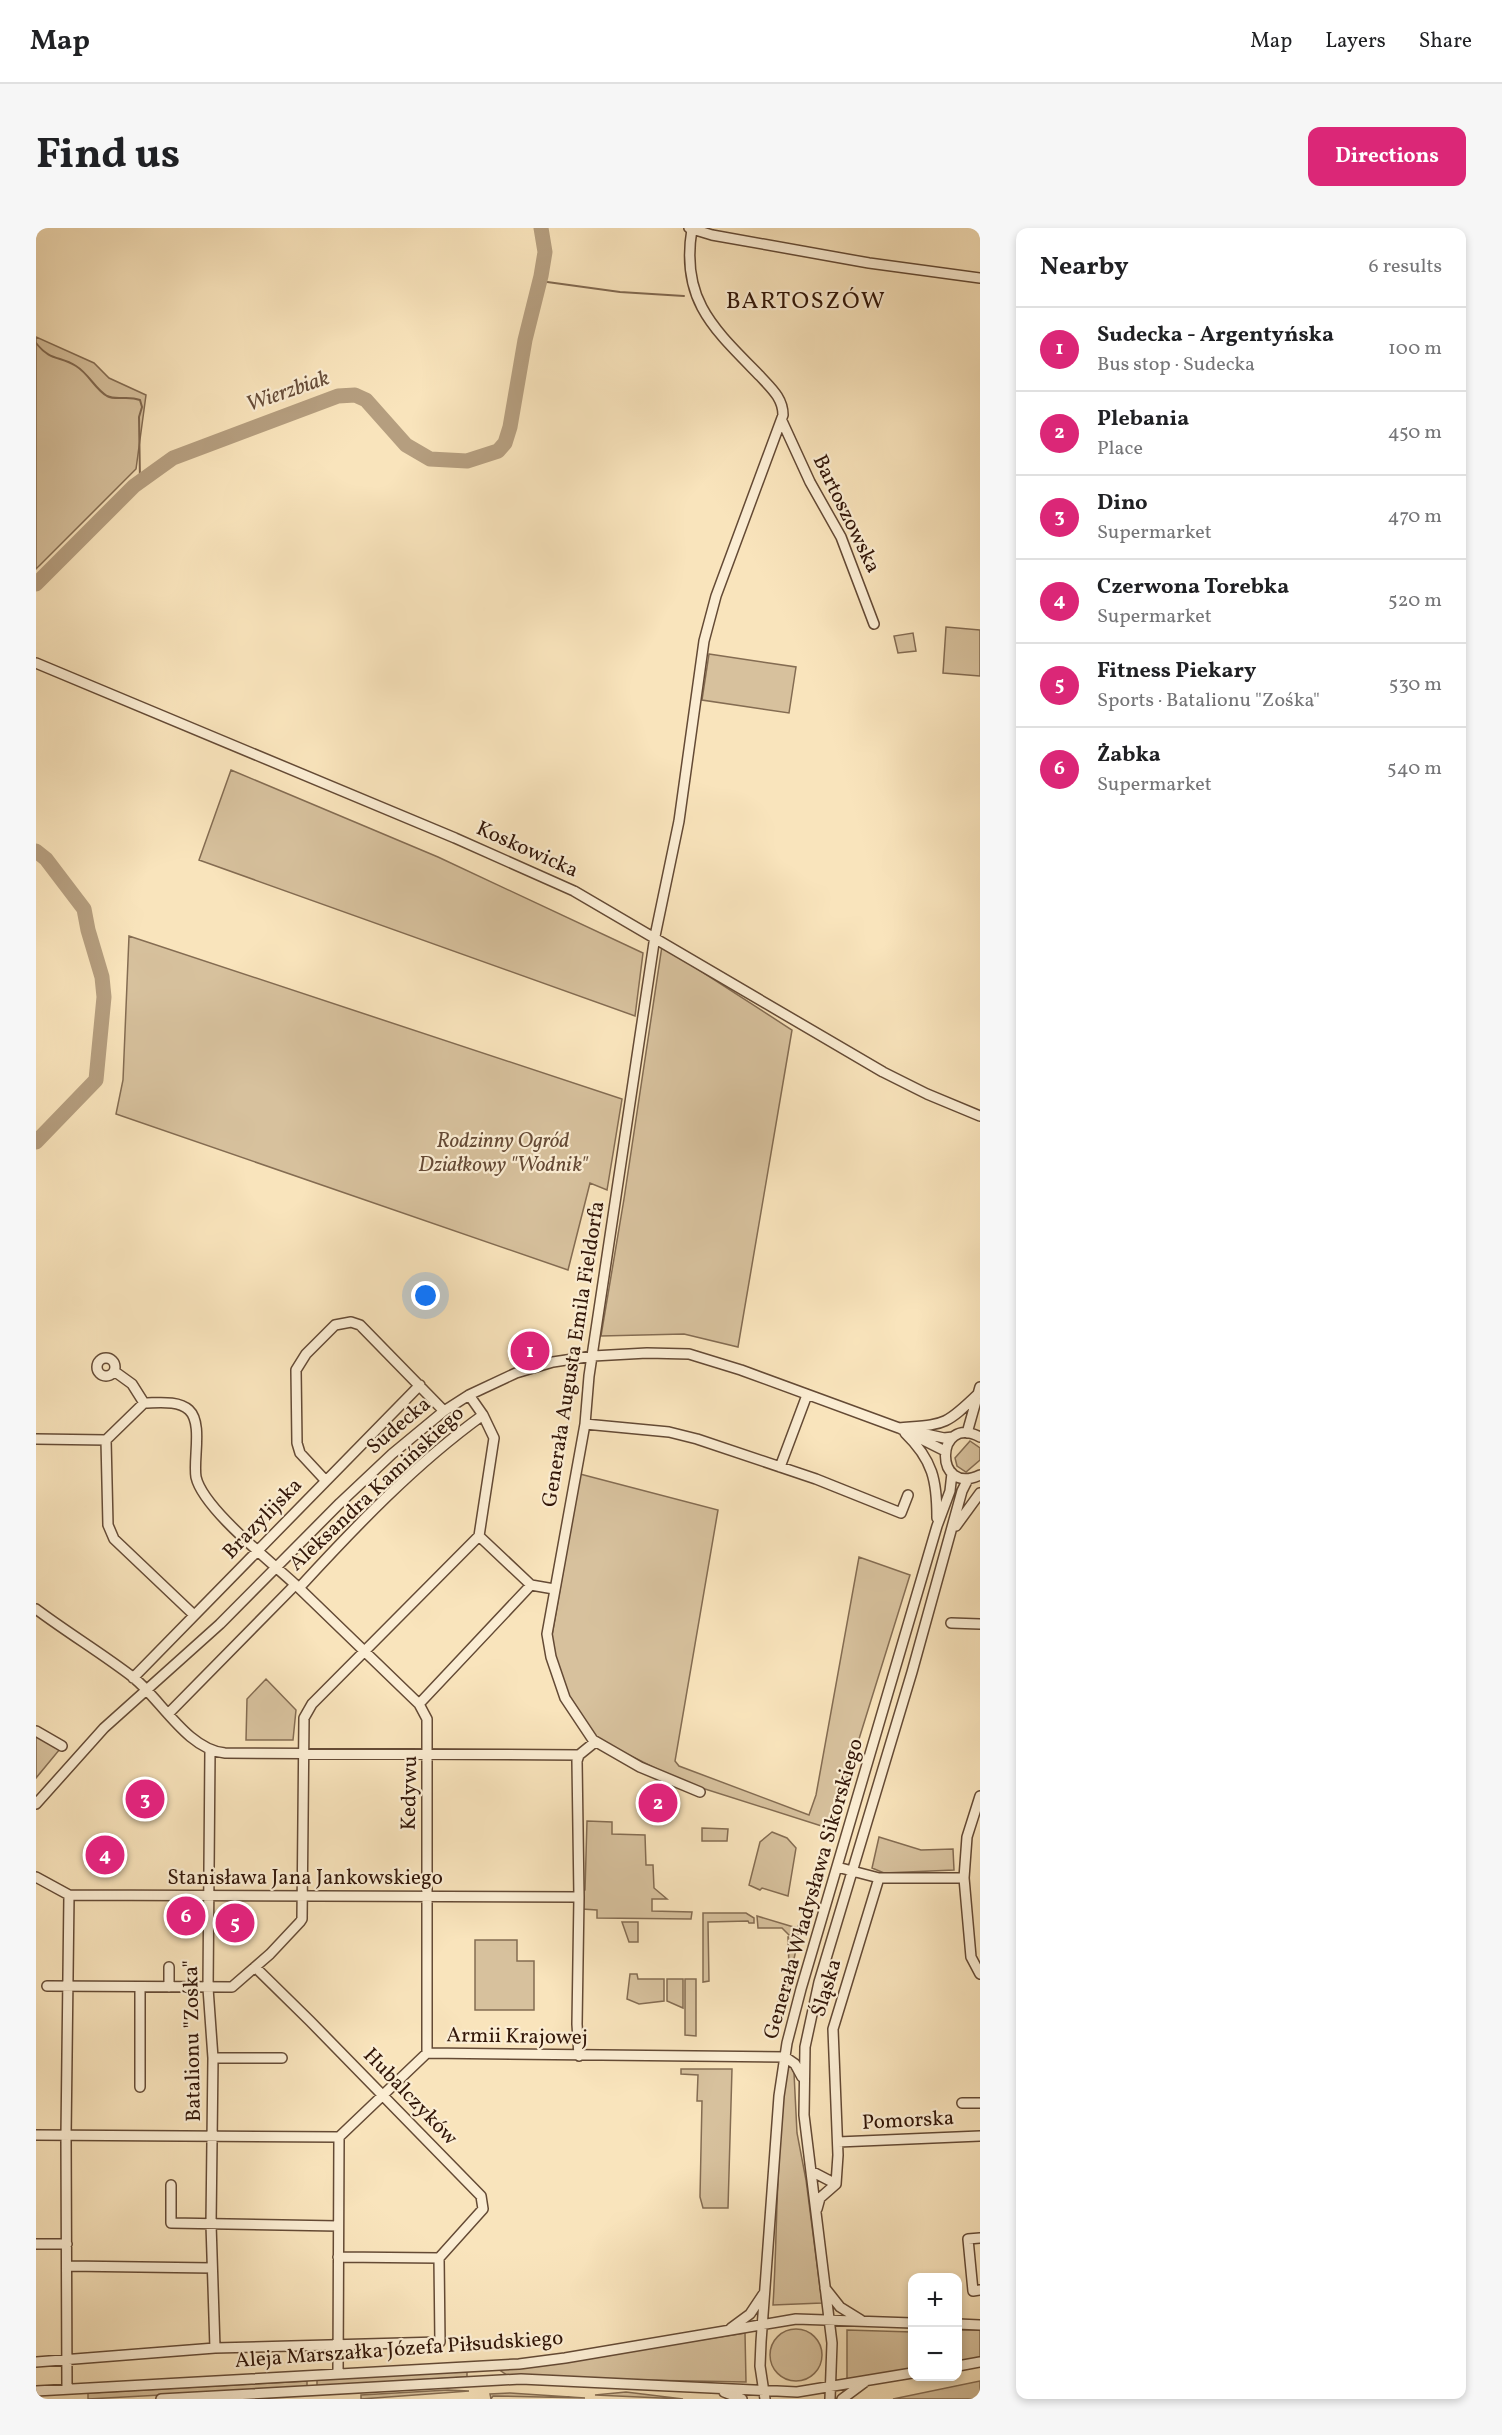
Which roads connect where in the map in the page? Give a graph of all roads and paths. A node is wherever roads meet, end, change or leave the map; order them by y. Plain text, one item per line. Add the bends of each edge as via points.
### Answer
1 (691, 228) edge
2 (980, 278) edge
3 (782, 421) junction
4 (874, 624) dead end
5 (36, 663) edge
6 (655, 936) junction
7 (980, 1116) edge
8 (593, 1356) junction
9 (114, 1371) dead end
10 (420, 1385) junction
11 (979, 1390) edge
12 (469, 1395) junction
13 (807, 1395) junction
14 (144, 1403) junction
15 (444, 1411) junction
16 (483, 1415) junction
17 (585, 1424) junction
18 (899, 1428) junction
19 (967, 1433) junction
20 (954, 1437) junction
21 (980, 1437) edge
22 (36, 1439) edge
23 (106, 1440) junction
24 (945, 1451) junction
25 (780, 1467) junction
26 (952, 1473) junction
27 (980, 1474) edge
28 (968, 1479) junction
29 (325, 1480) junction
30 (980, 1493) edge
31 (908, 1495) dead end
32 (938, 1526) junction
33 (952, 1530) junction
34 (479, 1536) junction
35 (259, 1550) junction
36 (277, 1567) junction
37 (531, 1585) junction
38 (297, 1586) junction
39 (554, 1589) junction
40 (36, 1609) edge
41 (194, 1615) junction
42 (951, 1623) dead end
43 (980, 1624) edge
44 (364, 1652) junction
45 (133, 1678) junction
46 (146, 1690) junction
47 (419, 1704) junction
48 (168, 1714) junction
49 (36, 1731) edge
50 (595, 1742) junction
51 (62, 1746) dead end
52 (210, 1750) junction
53 (304, 1752) junction
54 (429, 1754) junction
55 (579, 1755) junction
56 (700, 1792) dead end
57 (980, 1796) edge
58 (36, 1804) edge
59 (837, 1867) junction
60 (852, 1871) junction
61 (36, 1877) edge
62 (879, 1878) junction
63 (964, 1878) junction
64 (69, 1895) junction
65 (209, 1896) junction
66 (302, 1896) junction
67 (426, 1897) junction
68 (579, 1897) junction
69 (169, 1967) dead end
70 (255, 1967) junction
71 (980, 1974) edge
72 (68, 1985) junction
73 (47, 1986) dead end
74 (140, 1987) junction
75 (169, 1987) junction
76 (208, 1988) junction
77 (427, 2053) junction
78 (579, 2056) junction
79 (785, 2057) junction
80 (213, 2058) junction
81 (282, 2058) dead end
82 (803, 2079) junction
83 (140, 2087) dead end
84 (384, 2095) junction
85 (963, 2103) dead end
86 (980, 2103) edge
87 (36, 2135) edge
88 (66, 2136) junction
89 (213, 2136) junction
90 (980, 2136) edge
91 (339, 2137) junction
92 (838, 2142) junction
93 (811, 2171) junction
94 (836, 2184) junction
95 (171, 2185) dead end
96 (816, 2218) junction
97 (211, 2224) junction
98 (338, 2226) junction
99 (980, 2238) edge
100 (36, 2244) edge
101 (67, 2244) junction
102 (338, 2257) junction
103 (439, 2258) junction
104 (68, 2266) junction
105 (212, 2268) junction
106 (825, 2288) junction
107 (980, 2290) edge
108 (765, 2292) junction
109 (829, 2320) junction
110 (863, 2321) junction
111 (908, 2323) edge
112 (962, 2324) edge
113 (762, 2325) junction
114 (980, 2325) edge
115 (726, 2331) junction
116 (338, 2344) junction
117 (215, 2348) junction
118 (67, 2360) junction
119 (36, 2362) edge
120 (980, 2362) edge
121 (962, 2365) edge
122 (338, 2374) junction
123 (908, 2374) edge
124 (867, 2380) junction
125 (831, 2387) junction
126 (67, 2389) junction
127 (713, 2389) junction
128 (36, 2391) edge
129 (335, 2394) edge
130 (764, 2395) edge
131 (161, 2399) edge
132 (742, 2399) edge
133 (830, 2399) edge
134 (842, 2399) edge

1 - 2 street via 857,261
1 - 3 street, Bartoszowska via 688,266 700,305 771,387 783,407
3 - 4 street, Bartoszowska via 841,537
3 - 6 street, Generała Augusta Emila Fieldorfa via 716,596 704,641 684,784
5 - 6 street, Koskowicka via 482,850 574,891
6 - 7 street, Koskowicka via 883,1072
6 - 8 street, Generała Augusta Emila Fieldorfa
8 - 12 street, Sudecka via 533,1367
8 - 13 street, Sudecka via 689,1354
8 - 17 street, Generała Augusta Emila Fieldorfa
9 - 14 street via 132,1384
10 - 15 street
10 - 29 street, Brazylijska
10 - 29 street via 360,1325 335,1325 296,1370 297,1443 300,1453
11 - 18 street via 943,1424
11 - 19 street
12 - 15 street, Sudecka
12 - 16 street
13 - 18 street, Sudecka
13 - 25 street
14 - 23 street
14 - 35 street, Aleksandra Kamińskiego via 183,1405 194,1416 196,1476 202,1491
15 - 36 street, Sudecka via 370,1474
16 - 34 street via 494,1438
16 - 38 street, Aleksandra Kamińskiego via 358,1525
17 - 25 street via 669,1432
17 - 39 street, Generała Augusta Emila Fieldorfa
18 - 20 street, Sudecka
18 - 24 street, Sudecka
18 - 32 street via 927,1461 935,1478
19 - 20 street
19 - 21 street
20 - 24 street
22 - 23 street
23 - 41 street via 108,1525 114,1539
24 - 26 street via 945,1463
25 - 31 street via 901,1513
26 - 28 street
26 - 32 street, Generała Władysława Sikorskiego
27 - 28 street
28 - 33 street, Generała Władysława Sikorskiego
29 - 35 street, Brazylijska
30 - 33 street
32 - 59 street, Generała Władysława Sikorskiego
33 - 60 street, Generała Władysława Sikorskiego
34 - 37 street
34 - 44 street
35 - 36 street, Aleksandra Kamińskiego
35 - 41 street, Brazylijska
36 - 38 street, Aleksandra Kamińskiego
36 - 46 street, Sudecka
37 - 39 street
37 - 47 street
38 - 44 street, Kedywu
38 - 48 street, Aleksandra Kamińskiego
39 - 50 street, Generała Augusta Emila Fieldorfa via 547,1634 551,1658 565,1698
40 - 45 street
41 - 45 street, Brazylijska
42 - 43 street
44 - 47 street, Kedywu
44 - 53 street via 306,1712
45 - 46 street
46 - 48 street
46 - 58 street, Sudecka via 88,1744
47 - 54 street, Kedywu via 429,1725
48 - 52 street
49 - 51 street
50 - 55 street
50 - 56 street, Generała Augusta Emila Fieldorfa via 640,1767
52 - 53 street
52 - 65 street, Batalionu "Zośka"
53 - 54 street
53 - 66 street
54 - 55 street
54 - 67 street, Kedywu
55 - 68 street
57 - 63 street via 967,1837
59 - 60 street
59 - 79 street, Generała Władysława Sikorskiego
60 - 62 street
60 - 82 street, Generała Władysława Sikorskiego via 812,2010
61 - 64 street, Stanisława Jana Jankowskiego
62 - 63 street
62 - 92 street, Śląska via 833,2029
63 - 71 street via 971,1957
64 - 65 street, Stanisława Jana Jankowskiego
64 - 72 street
65 - 66 street, Stanisława Jana Jankowskiego
65 - 76 street, Batalionu "Zośka"
66 - 67 street, Stanisława Jana Jankowskiego
66 - 70 street via 302,1919
67 - 68 street, Stanisława Jana Jankowskiego
67 - 77 street, Kedywu
68 - 78 street
69 - 75 street
70 - 76 street via 232,1987
70 - 84 street, Hubalczyków
72 - 73 street
72 - 74 street
72 - 88 street
74 - 75 street
74 - 83 street
75 - 76 street
76 - 80 street, Batalionu "Zośka"
77 - 78 street, Armii Krajowej
77 - 84 street, Armii Krajowej
78 - 79 street, Armii Krajowej
79 - 82 street via 795,2064
79 - 108 street, Generała Władysława Sikorskiego
80 - 81 street
80 - 89 street, Batalionu "Zośka"
82 - 93 street, Generała Władysława Sikorskiego
84 - 91 street, Armii Krajowej
84 - 103 street, Hubalczyków via 481,2196 483,2209
85 - 86 street
87 - 88 street
88 - 89 street
88 - 101 street
89 - 91 street
89 - 97 street, Batalionu "Zośka"
90 - 92 street, Pomorska
91 - 98 street
92 - 94 street, Śląska
93 - 94 street
93 - 96 street, Generała Władysława Sikorskiego
94 - 96 street via 820,2198
95 - 97 street via 171,2223
96 - 106 street, Generała Władysława Sikorskiego
97 - 98 street
97 - 105 street, Batalionu "Zośka"
98 - 102 street
99 - 107 street via 968,2239 973,2291
100 - 101 street
101 - 104 street
102 - 103 street
102 - 116 street
103 - 116 street via 440,2342
104 - 105 street
104 - 118 street
105 - 117 street, Batalionu "Zośka"
106 - 109 street, Generała Władysława Sikorskiego
106 - 110 street via 840,2307
108 - 113 street, Generała Władysława Sikorskiego
108 - 115 street via 750,2314
109 - 110 street
109 - 113 street, Aleja Marszałka Józefa Piłsudskiego via 796,2319
109 - 125 street, Generała Władysława Sikorskiego
110 - 111 street
112 - 114 street
113 - 115 street, Aleja Marszałka Józefa Piłsudskiego
113 - 130 street, Generała Władysława Sikorskiego
115 - 122 street, Aleja Marszałka Józefa Piłsudskiego via 519,2364
116 - 117 street
116 - 122 street
117 - 118 street
118 - 119 street
118 - 126 street
120 - 121 street
122 - 126 street, Aleja Marszałka Józefa Piłsudskiego
123 - 124 street
124 - 125 street
124 - 134 street
125 - 130 street, Aleja Marszałka Józefa Piłsudskiego
125 - 133 street
126 - 128 street, Aleja Marszałka Józefa Piłsudskiego
127 - 129 street, Aleja Marszałka Józefa Piłsudskiego via 521,2379
127 - 130 street, Aleja Marszałka Józefa Piłsudskiego
127 - 132 street
129 - 131 street, Aleja Marszałka Józefa Piłsudskiego

